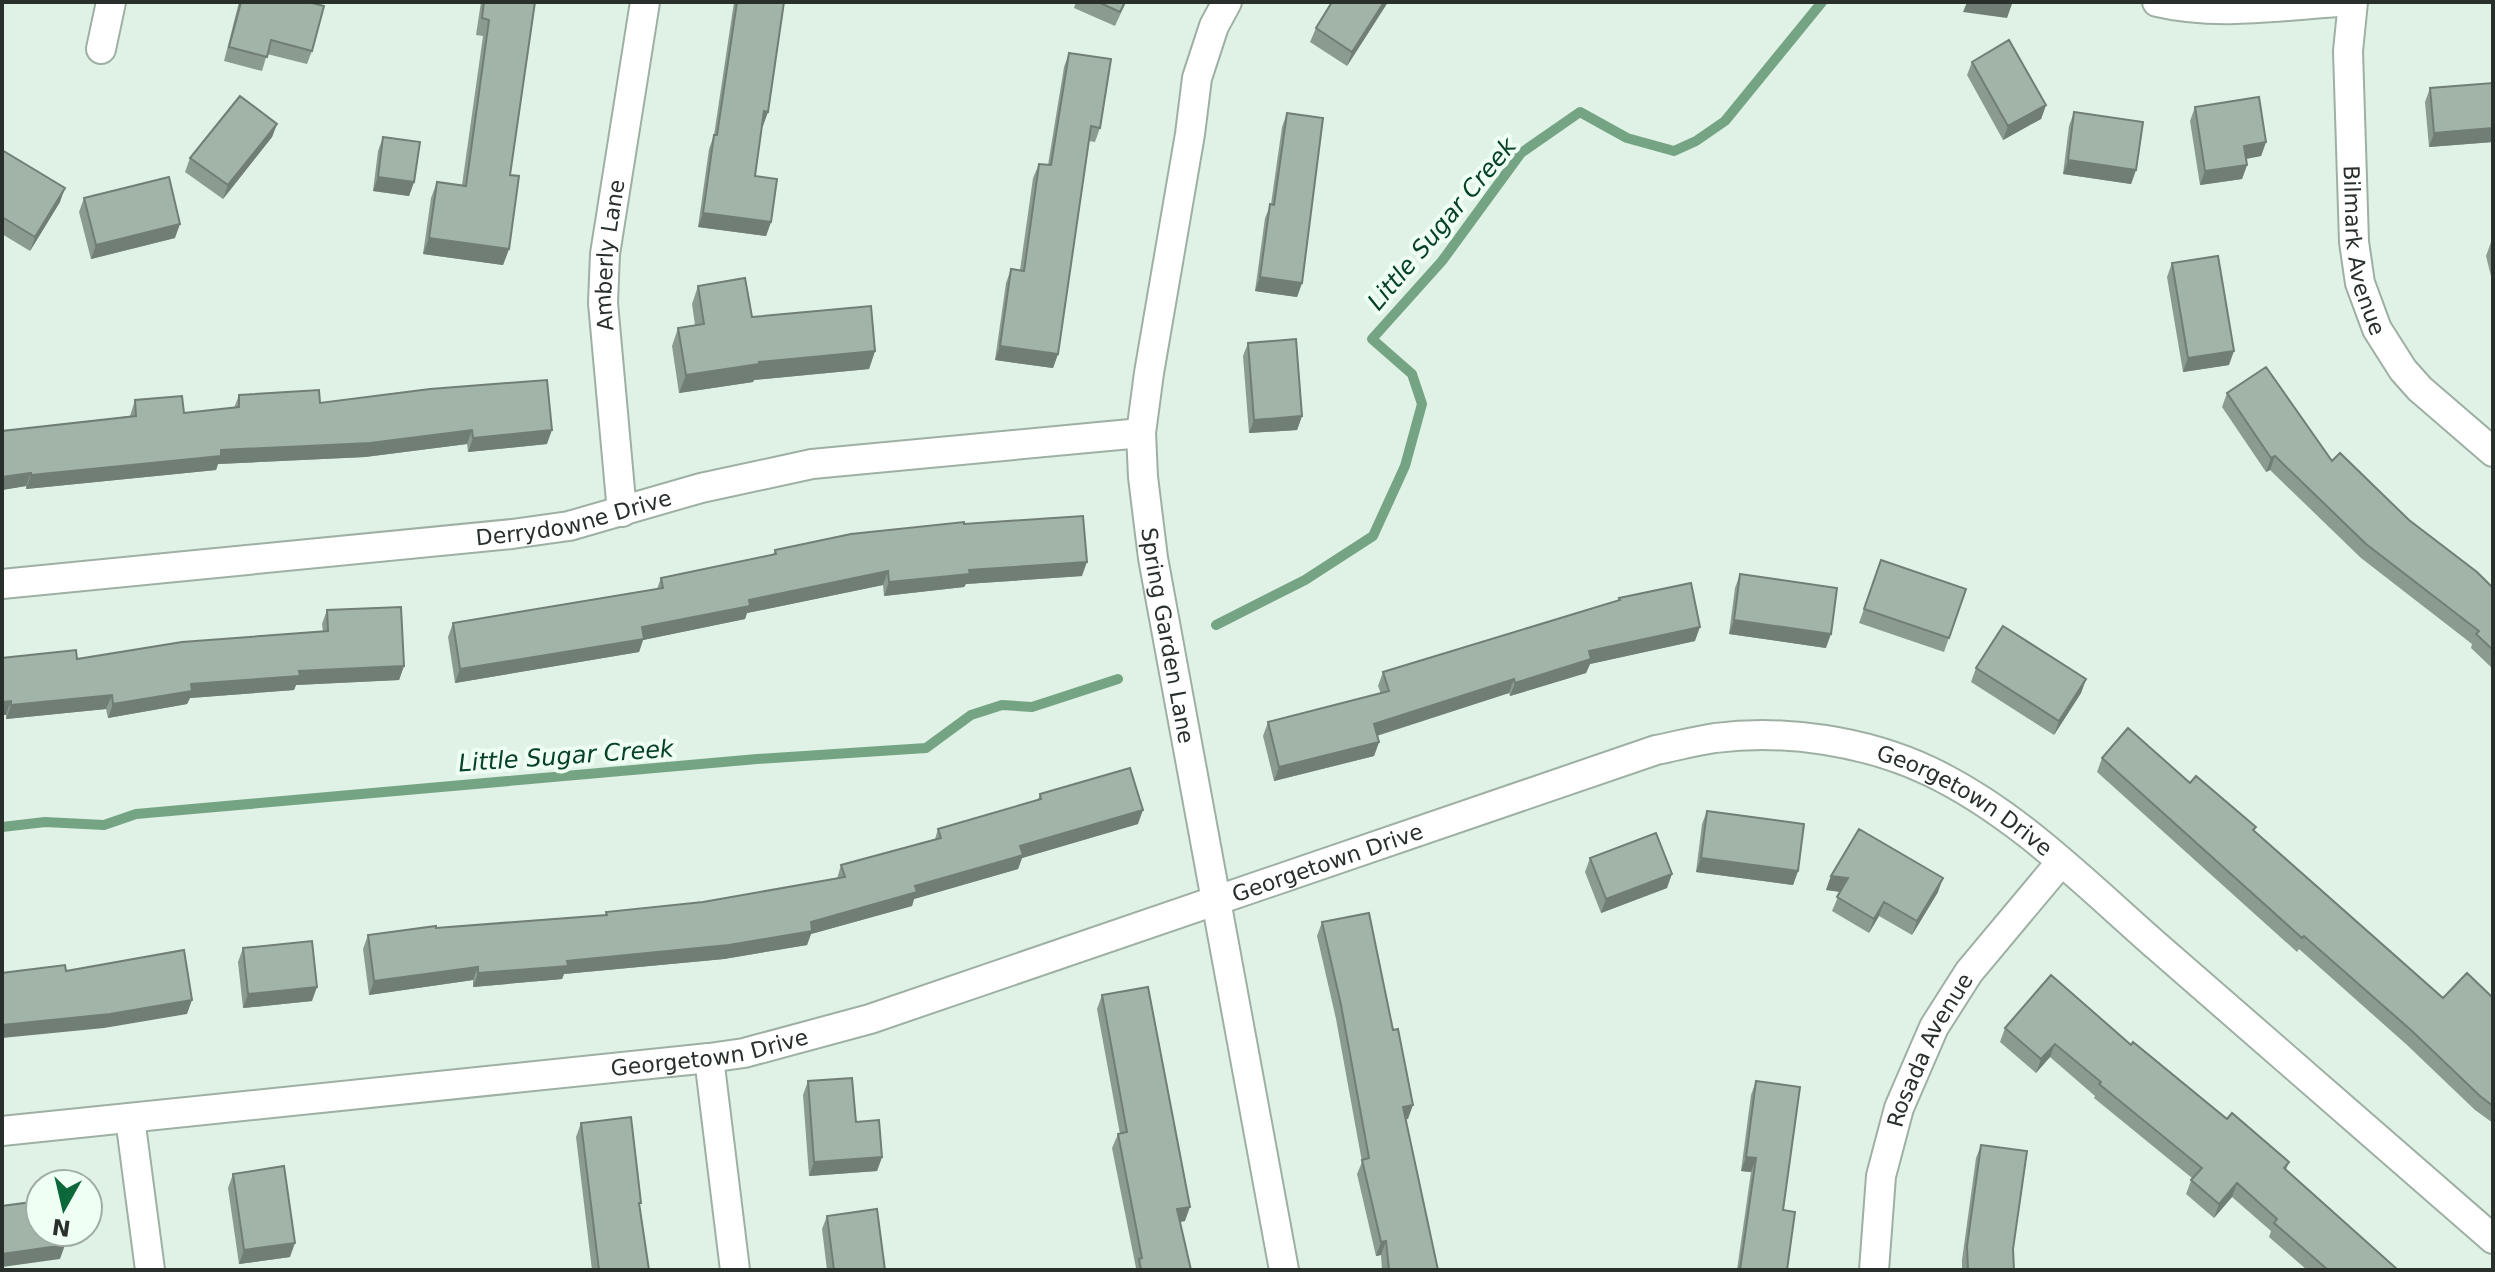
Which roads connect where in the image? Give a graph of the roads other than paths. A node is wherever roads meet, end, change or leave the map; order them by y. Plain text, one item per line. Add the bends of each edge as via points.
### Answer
1 (111, 2) edge
2 (645, 2) edge
3 (1227, 2) edge
4 (2157, 2) edge
5 (2338, 2) edge
6 (2353, 2) edge
7 (101, 49) dead end
8 (1141, 433) junction
9 (2493, 452) edge
10 (622, 512) junction
11 (2, 584) edge
12 (2061, 862) junction
13 (1217, 902) junction
14 (709, 1058) junction
15 (130, 1118) junction
16 (2, 1131) edge
17 (2493, 1239) edge
18 (150, 1270) edge
19 (735, 1270) edge
20 (1284, 1270) edge
21 (1874, 1270) edge

1 - 7 street
2 - 10 street, Amberly Lane via 603,291
3 - 8 street, Spring Garden Lane via 1197,78
4 - 5 street via 2223,9
6 - 9 street, Bilmark Avenue via 2348,51 2360,283 2377,329 2403,370
8 - 10 street, Derrydowne Drive via 812,464
8 - 13 street, Spring Garden Lane via 1153,558
10 - 11 street, Derrydowne Drive via 512,534
12 - 13 street, Georgetown Drive via 1984,801 1927,770 1869,749 1809,738 1716,738 1656,750
12 - 17 street, Georgetown Drive
12 - 21 street, Rosada Avenue via 1969,972 1934,1027 1899,1108 1881,1176
13 - 14 street, Georgetown Drive via 870,1019
13 - 20 street, Spring Garden Lane
14 - 15 street, Georgetown Drive
14 - 19 street
15 - 16 street, Georgetown Drive
15 - 18 street

